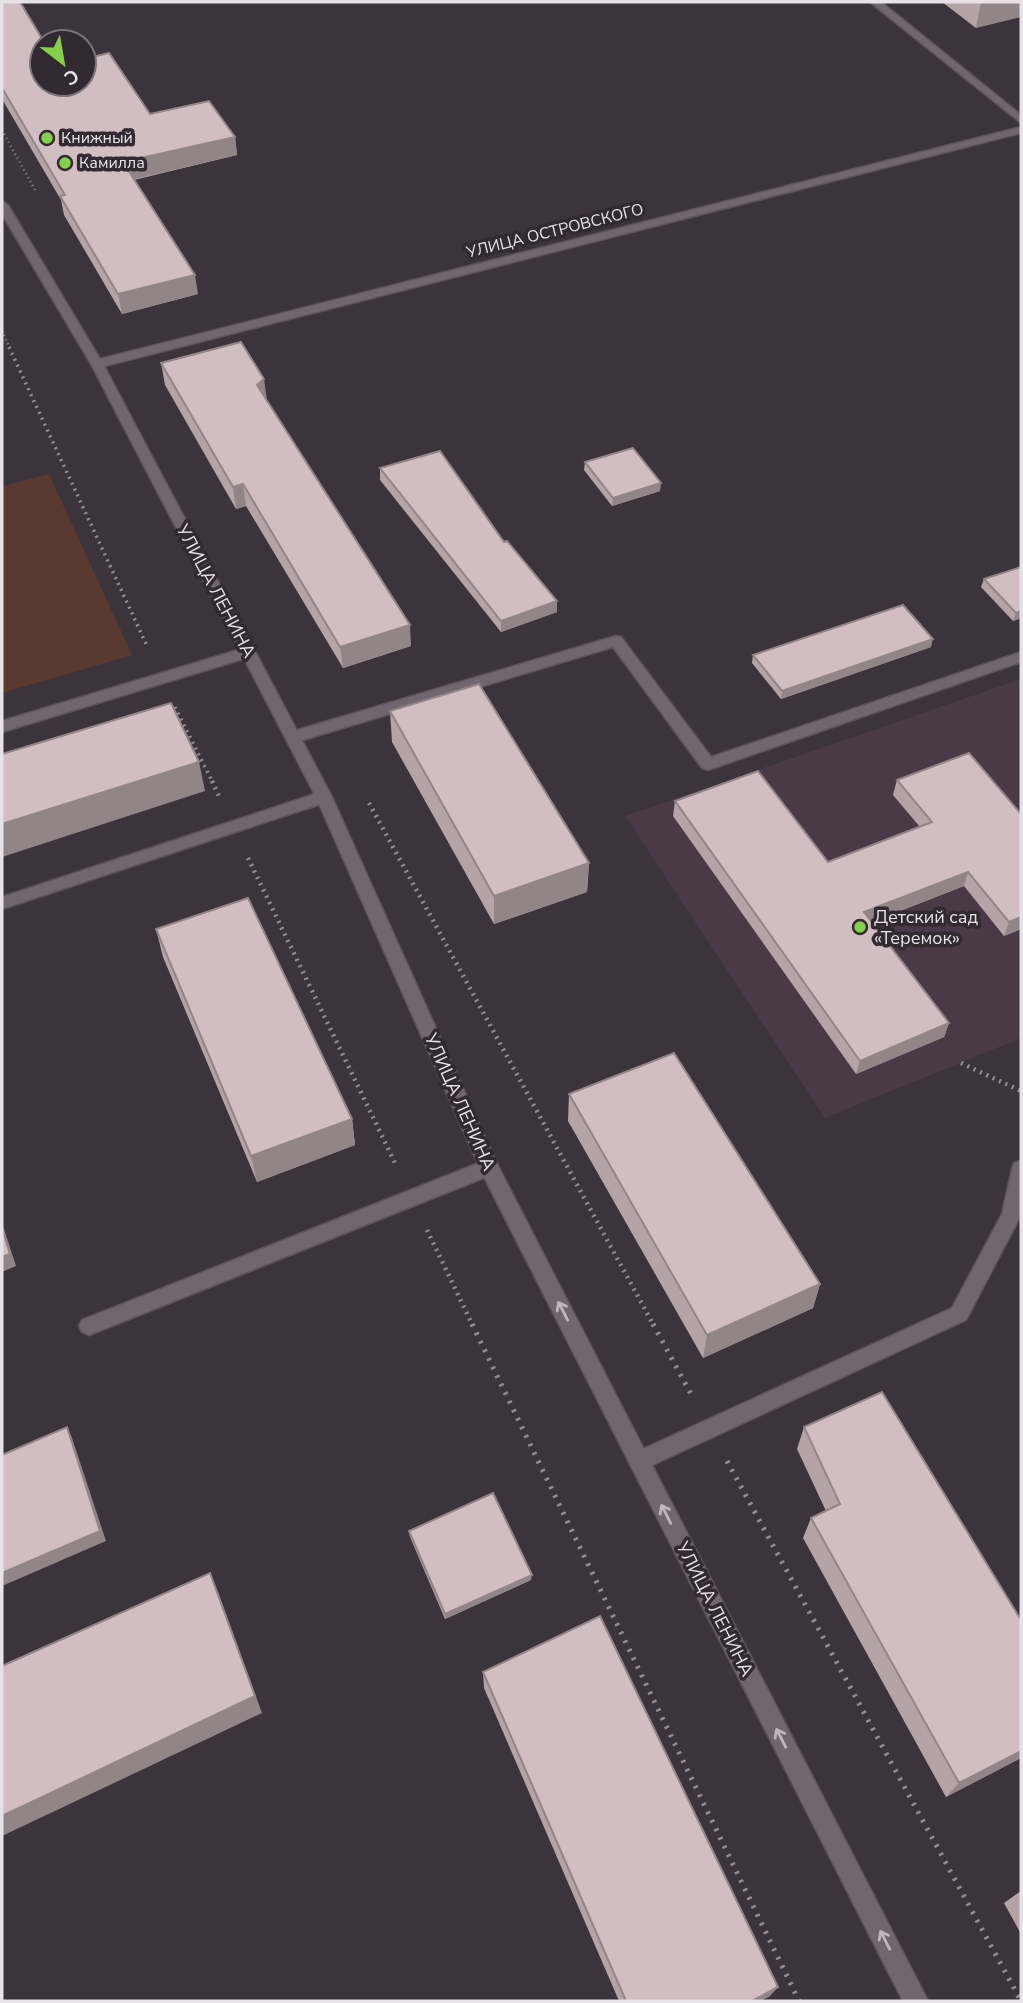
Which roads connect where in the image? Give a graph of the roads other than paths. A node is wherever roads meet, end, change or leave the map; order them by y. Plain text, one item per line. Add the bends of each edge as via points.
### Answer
1 (875, 2) edge
2 (1021, 120) edge
3 (1021, 130) edge
4 (2, 205) edge
5 (97, 364) junction
6 (248, 652) junction
7 (1021, 657) edge
8 (2, 727) edge
9 (293, 737) junction
10 (324, 797) junction
11 (2, 903) edge
12 (489, 1167) junction
13 (1021, 1169) edge
14 (89, 1326) dead end
15 (639, 1461) junction
16 (916, 2001) edge

1 - 2 street
3 - 5 street, УЛИЦА ОСТРОВСКОГО
4 - 5 street, УЛИЦА ЛЕНИНА
5 - 6 street, УЛИЦА ЛЕНИНА
6 - 8 street
6 - 9 street, УЛИЦА ЛЕНИНА
7 - 9 street via 708,764 616,641
9 - 10 street, УЛИЦА ЛЕНИНА
10 - 11 street
10 - 12 street, УЛИЦА ЛЕНИНА
12 - 14 street
15 -> 12 street, УЛИЦА ЛЕНИНА
13 - 15 street via 1011,1215 959,1314
16 -> 15 street, УЛИЦА ЛЕНИНА

